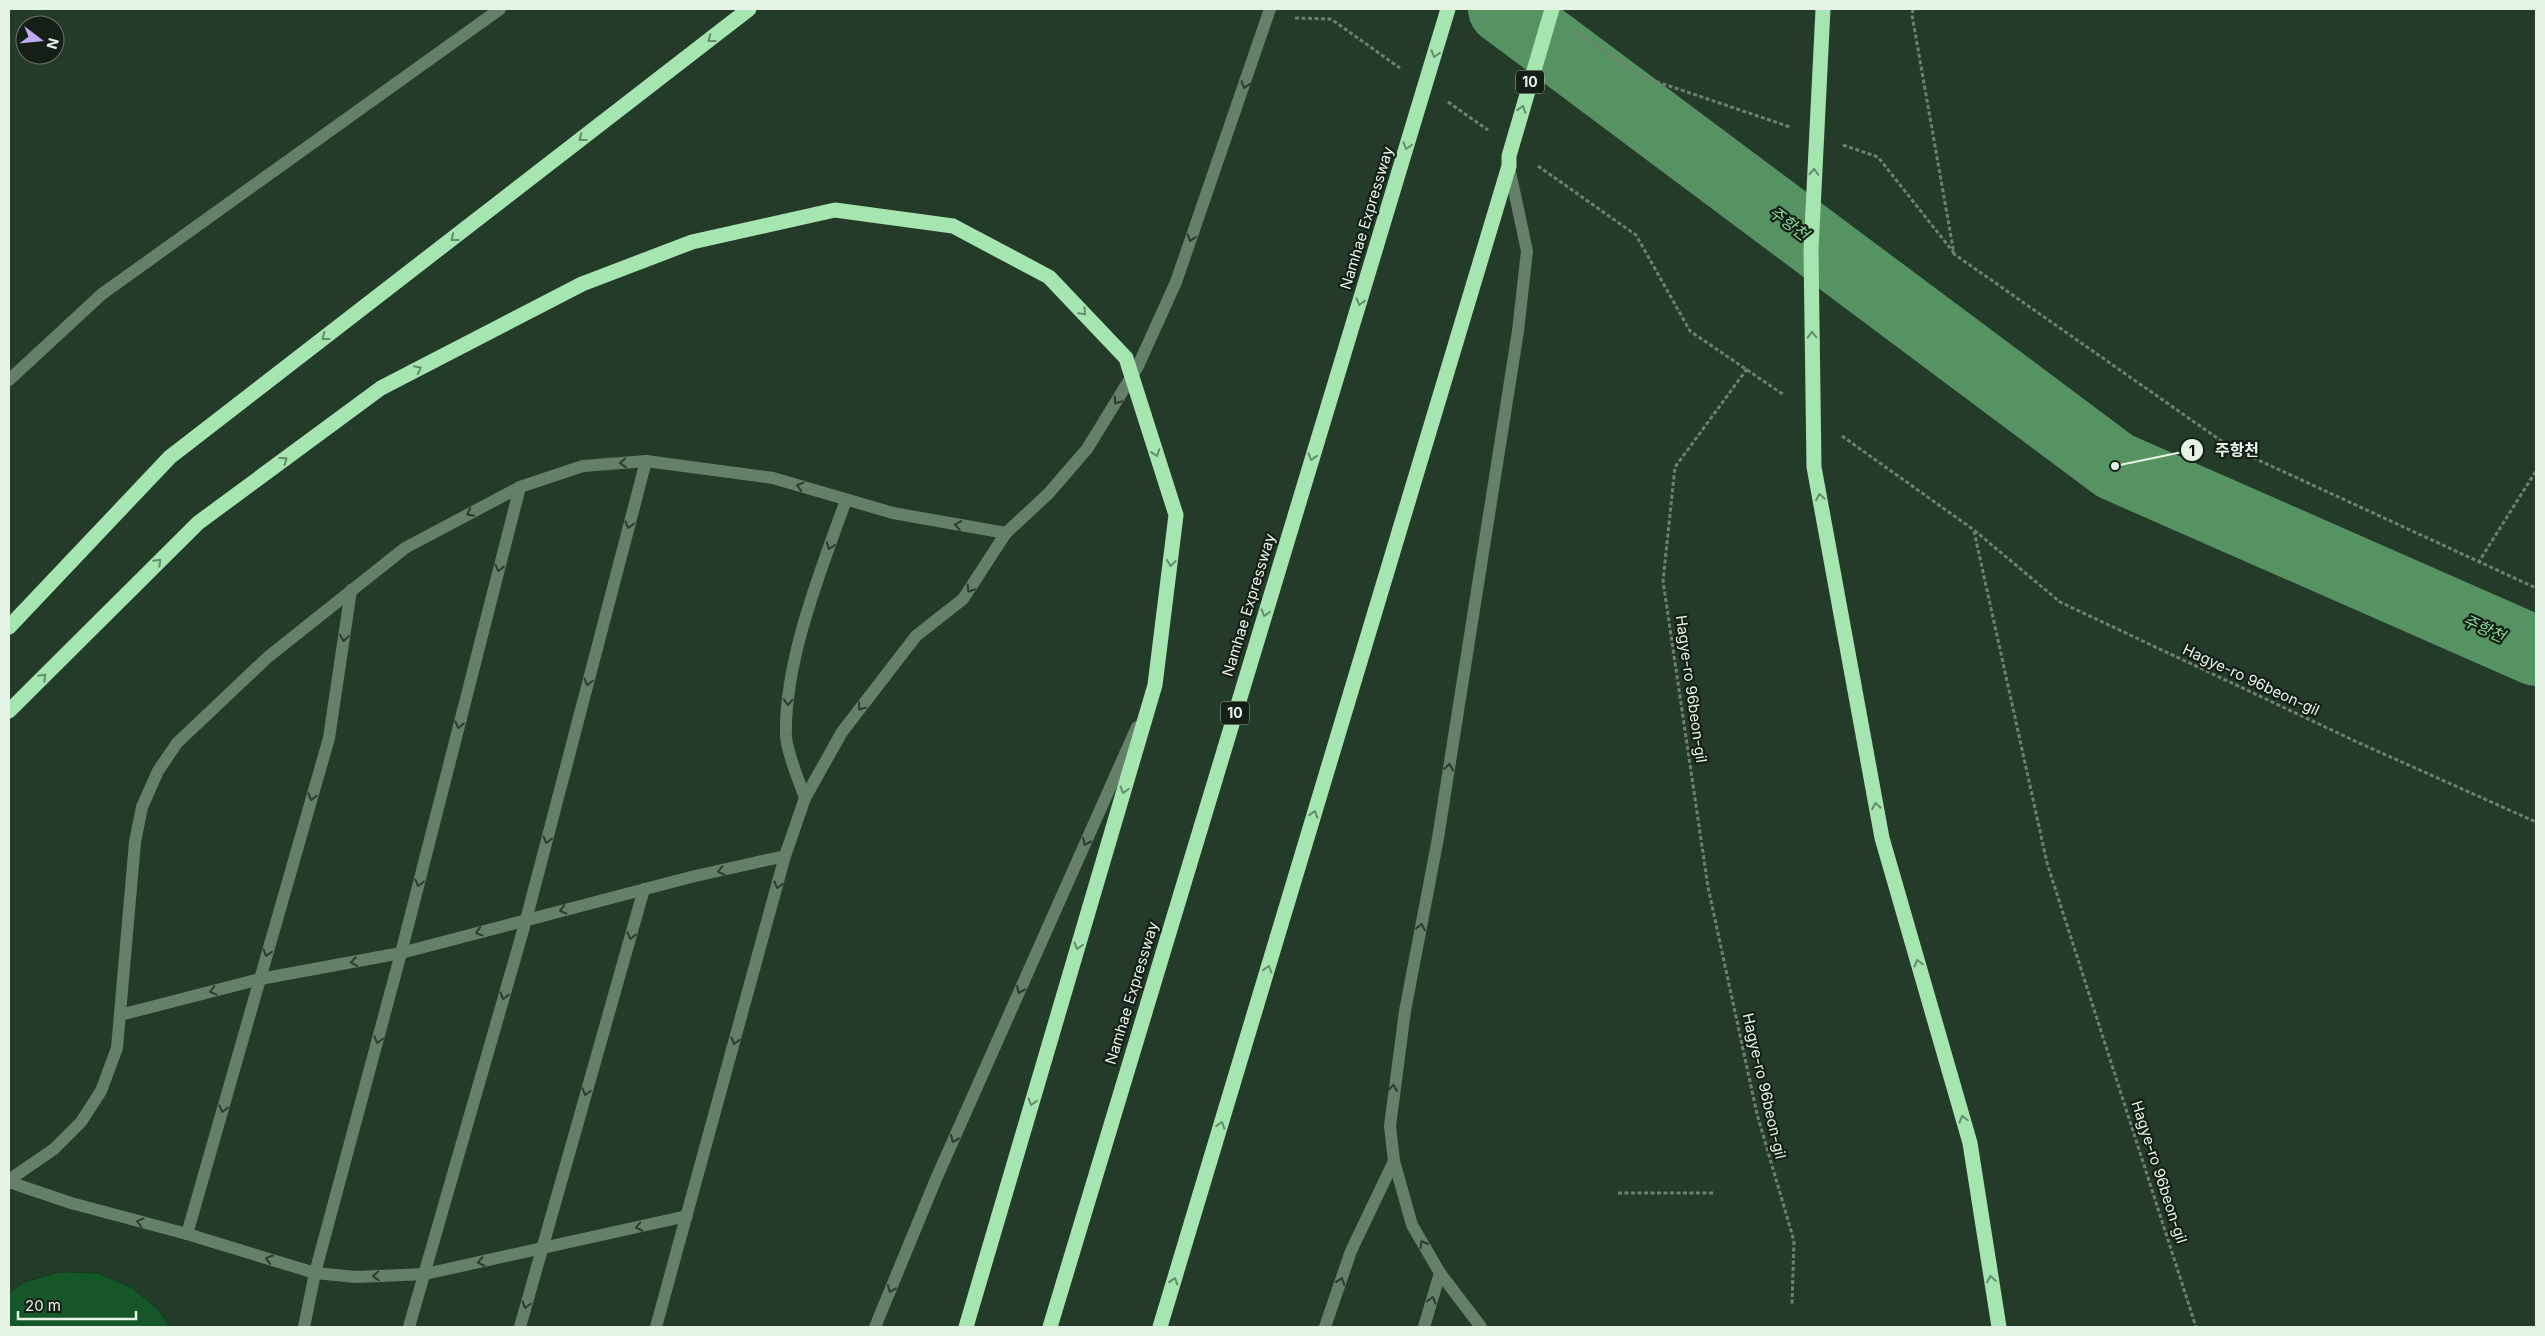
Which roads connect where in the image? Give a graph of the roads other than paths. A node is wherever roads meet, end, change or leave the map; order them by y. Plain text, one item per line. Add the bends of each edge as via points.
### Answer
1 (500, 9) edge
2 (749, 9) edge
3 (1270, 9) edge
4 (1448, 9) edge
5 (1552, 9) edge
6 (1823, 9) edge
7 (1509, 161) junction
8 (9, 380) edge
9 (646, 461) junction
10 (520, 486) junction
11 (846, 500) junction
12 (1006, 533) junction
13 (351, 590) junction
14 (9, 627) edge
15 (1155, 686) junction
16 (9, 711) edge
17 (805, 798) junction
18 (785, 856) junction
19 (644, 889) junction
20 (526, 920) junction
21 (402, 953) junction
22 (260, 979) junction
23 (120, 1015) junction
24 (1394, 1161) junction
25 (9, 1181) edge
26 (687, 1216) junction
27 (187, 1234) junction
28 (542, 1248) junction
29 (315, 1273) junction
30 (1440, 1273) junction
31 (425, 1274) junction
32 (304, 1327) edge
33 (409, 1327) edge
34 (520, 1327) edge
35 (656, 1327) edge
36 (875, 1327) edge
37 (966, 1327) edge
38 (1050, 1327) edge
39 (1160, 1327) edge
40 (1325, 1327) edge
41 (1424, 1327) edge
42 (1481, 1327) edge
43 (1999, 1327) edge

1 - 8 street via 102,294
2 -> 14 highway via 170,457
3 -> 12 street via 1176,282 1138,366 1087,449 1048,494
4 -> 38 highway, Namhae Expressway / 10
7 -> 5 highway, 10
43 -> 6 highway via 1970,1143 1882,838 1814,468 1811,250
24 -> 7 street via 1390,1126 1405,1011 1438,838 1518,331 1527,251
39 -> 7 highway, 10
9 -> 10 street via 583,466
11 -> 9 street via 773,478
9 -> 20 street
10 -> 13 street via 406,548
10 -> 21 street
12 -> 11 street via 893,513
11 -> 17 street via 811,600 789,690 786,738
12 -> 17 street via 963,599 916,636 869,696 842,732
13 -> 22 street via 329,738
13 - 23 street via 268,657 177,743 158,771 142,807 135,842
16 -> 15 highway via 198,523 381,388 582,284 692,242 835,210 953,226 1049,277 1126,358 1176,515
15 -> 36 street via 936,1179
15 -> 37 highway
17 - 18 street
18 -> 19 street
18 -> 26 street
19 -> 20 street
19 -> 28 street
20 -> 21 street
20 -> 31 street
21 -> 22 street
21 -> 29 street
22 -> 23 street
22 -> 27 street
23 - 25 street via 117,1048 101,1091 81,1122 54,1149
30 -> 24 street via 1412,1225
40 -> 24 street via 1351,1251
27 -> 25 street via 71,1203
26 -> 28 street
26 - 35 street
29 -> 27 street
28 -> 31 street
28 -> 34 street
31 -> 29 street via 356,1277
29 - 32 street
41 -> 30 street
30 - 42 street
31 - 33 street

